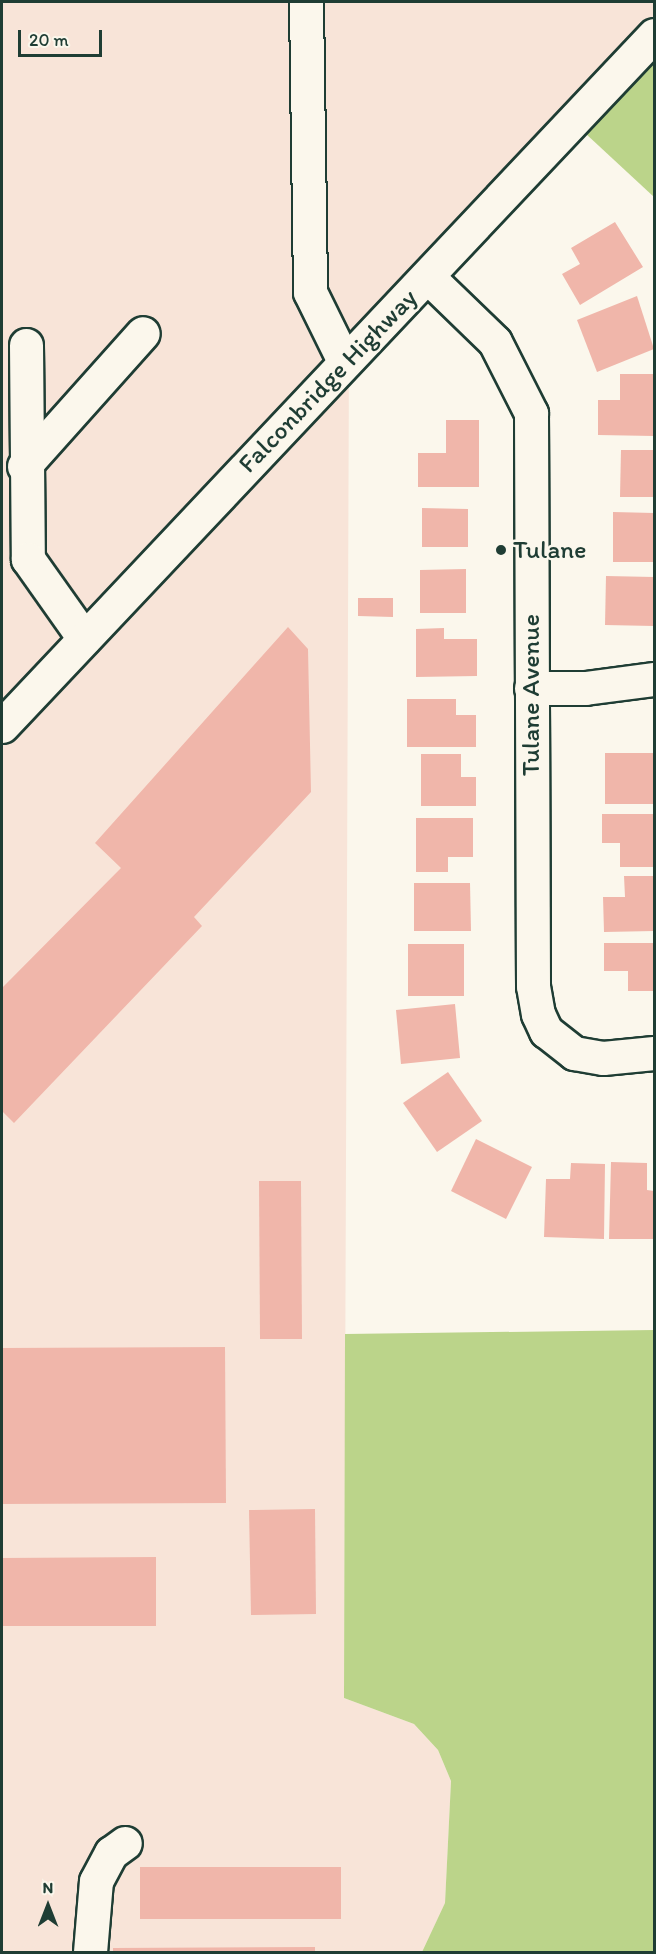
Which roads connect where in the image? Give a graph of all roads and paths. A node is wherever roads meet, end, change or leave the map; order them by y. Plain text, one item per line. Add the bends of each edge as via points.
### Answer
1 (306, 2) edge
2 (654, 35) edge
3 (428, 277) junction
4 (143, 333) dead end
5 (26, 345) dead end
6 (344, 361) junction
7 (24, 466) junction
8 (84, 638) junction
9 (654, 679) edge
10 (531, 688) junction
11 (2, 726) edge
12 (654, 1053) edge
13 (125, 1843) dead end
14 (90, 1953) edge

1 - 6 street via 309,282
2 - 3 street, Falconbridge Highway
3 - 6 street, Falconbridge Highway
3 - 10 street, Tulane Avenue via 495,342 531,413
4 - 7 street
5 - 7 street
6 - 8 street, Falconbridge Highway
7 - 8 street via 28,559
8 - 11 street, Falconbridge Highway
9 - 10 street via 585,688
10 - 12 street, Tulane Avenue via 533,986 538,1014 546,1030 574,1053 603,1058
13 - 14 street via 111,1854 96,1881

